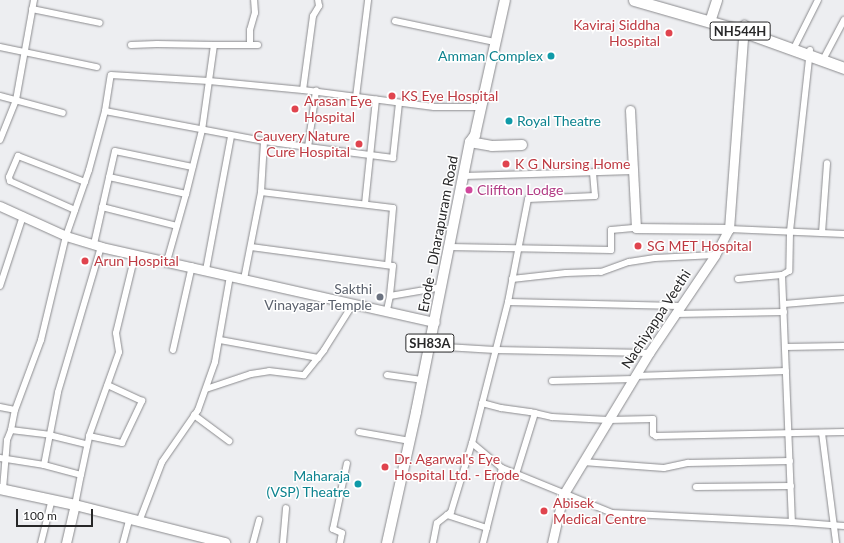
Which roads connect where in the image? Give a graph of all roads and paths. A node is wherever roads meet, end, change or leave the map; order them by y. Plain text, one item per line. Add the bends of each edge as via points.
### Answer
1 (34, 0) edge
2 (254, 0) edge
3 (318, 0) edge
4 (368, 0) edge
5 (499, 0) edge
6 (505, 0) edge
7 (634, 0) edge
8 (655, 0) edge
9 (716, 0) edge
10 (818, 0) edge
11 (32, 9) junction
12 (711, 19) junction
13 (844, 20) edge
14 (395, 21) dead end
15 (100, 23) dead end
16 (743, 28) junction
17 (490, 40) junction
18 (796, 44) junction
19 (214, 45) junction
20 (250, 45) junction
21 (258, 45) dead end
22 (130, 46) dead end
23 (0, 47) edge
24 (26, 52) junction
25 (810, 52) junction
26 (826, 56) junction
27 (844, 63) edge
28 (96, 67) dead end
29 (844, 68) edge
30 (209, 81) junction
31 (303, 90) junction
32 (316, 91) junction
33 (0, 96) edge
34 (356, 98) junction
35 (16, 100) junction
36 (376, 100) junction
37 (398, 103) junction
38 (478, 108) junction
39 (630, 110) dead end
40 (105, 111) junction
41 (64, 113) dead end
42 (202, 130) junction
43 (231, 136) junction
44 (0, 140) edge
45 (264, 141) junction
46 (470, 142) junction
47 (522, 145) dead end
48 (308, 148) junction
49 (371, 155) junction
50 (827, 163) dead end
51 (192, 167) junction
52 (634, 171) junction
53 (593, 173) junction
54 (464, 176) junction
55 (109, 177) junction
56 (85, 182) junction
57 (261, 192) junction
58 (186, 194) junction
59 (365, 204) junction
60 (0, 206) edge
61 (102, 207) junction
62 (75, 210) junction
63 (23, 216) junction
64 (177, 226) junction
65 (636, 228) junction
66 (729, 229) junction
67 (790, 232) junction
68 (822, 233) junction
69 (844, 234) edge
70 (66, 236) junction
71 (97, 246) junction
72 (251, 247) junction
73 (449, 247) junction
74 (519, 247) junction
75 (135, 255) junction
76 (715, 255) junction
77 (167, 261) junction
78 (388, 265) junction
79 (192, 266) junction
80 (206, 270) junction
81 (782, 275) junction
82 (230, 276) junction
83 (244, 279) junction
84 (512, 279) junction
85 (738, 279) dead end
86 (0, 286) edge
87 (442, 287) junction
88 (390, 296) junction
89 (844, 299) edge
90 (508, 302) junction
91 (353, 304) junction
92 (784, 304) junction
93 (387, 310) junction
94 (677, 310) junction
95 (784, 312) junction
96 (435, 322) junction
97 (220, 340) junction
98 (429, 346) junction
99 (844, 346) edge
100 (785, 347) junction
101 (173, 350) dead end
102 (495, 350) junction
103 (649, 353) junction
104 (318, 358) junction
105 (786, 371) junction
106 (387, 375) dead end
107 (634, 377) junction
108 (422, 380) junction
109 (552, 381) dead end
110 (108, 385) junction
111 (206, 389) junction
112 (482, 403) junction
113 (0, 407) edge
114 (15, 410) junction
115 (535, 413) junction
116 (194, 415) junction
117 (608, 420) junction
118 (11, 430) junction
119 (359, 432) dead end
120 (844, 432) edge
121 (822, 433) junction
122 (789, 434) junction
123 (49, 435) junction
124 (89, 436) junction
125 (229, 441) dead end
126 (410, 441) junction
127 (472, 443) junction
128 (86, 444) junction
129 (3, 459) edge
130 (790, 461) junction
131 (583, 462) junction
132 (347, 463) dead end
133 (44, 465) junction
134 (502, 468) junction
135 (516, 474) junction
136 (81, 475) junction
137 (791, 486) junction
138 (696, 487) dead end
139 (2, 489) edge
140 (563, 495) junction
141 (52, 499) junction
142 (75, 505) junction
143 (286, 508) dead end
144 (447, 515) junction
145 (129, 520) junction
146 (259, 520) dead end
147 (139, 522) junction
148 (792, 522) junction
149 (833, 525) junction
150 (844, 526) edge
151 (487, 528) junction
152 (41, 543) edge
153 (66, 543) edge
154 (123, 543) edge
155 (222, 543) edge
156 (253, 543) edge
157 (283, 543) edge
158 (340, 543) edge
159 (387, 543) edge
160 (433, 543) edge
161 (483, 543) edge
162 (552, 543) edge
163 (836, 543) edge

1 - 11 street
2 - 20 street via 256,13 250,30
3 - 31 street via 319,6 313,16
4 - 34 street
5 - 17 main road, Erode - Dharapuram Road / SH83A
6 - 38 main road, Erode - Dharapuram Road / SH83A
7 - 12 highway, NH544H
8 - 12 highway, NH544H
9 - 12 main road
10 - 18 street
11 - 15 street
11 - 24 street
12 - 16 highway, NH544H
13 - 26 street
14 - 17 street
16 - 18 highway, NH544H
16 - 25 highway, NH544H
16 - 66 street, Nachiyappa Veethi
17 - 38 main road, Erode - Dharapuram Road / SH83A
18 - 25 highway, NH544H
19 - 20 street
19 - 22 street
19 - 30 street
20 - 21 street
23 - 24 street
24 - 28 street
24 - 35 street
25 - 26 highway, NH544H
25 - 29 highway, NH544H
25 - 67 street
26 - 27 highway, NH544H
30 - 31 street
30 - 40 street via 111,75
30 - 42 street
31 - 32 street
32 - 34 street
32 - 48 street
33 - 35 street
34 - 36 street
35 - 41 street
35 - 44 street
36 - 37 street
36 - 49 street
37 - 38 street
37 - 49 street via 393,158
38 - 46 main road, Erode - Dharapuram Road / SH83A via 474,135
39 - 52 street
40 - 42 street
40 - 56 street
42 - 43 street
42 - 51 street
43 - 45 street
43 - 80 street
45 - 48 street
45 - 57 street
46 - 47 main road via 492,146
46 - 54 main road, Erode - Dharapuram Road / SH83A
48 - 49 street
49 - 59 street
50 - 68 street
51 - 55 street via 115,151
51 - 58 street
52 - 53 street
52 - 65 street
53 - 54 street
53 - 74 street via 595,196 528,199
54 - 73 main road, Erode - Dharapuram Road / SH83A
55 - 58 street
55 - 61 street
56 - 62 street
56 - 62 street via 18,156 9,177 10,181
57 - 59 street
57 - 72 street
58 - 64 street
59 - 78 street via 393,208
60 - 63 street
61 - 64 street
61 - 71 street
62 - 70 street
63 - 70 street
63 - 86 street
64 - 77 street
65 - 66 street
65 - 74 street via 611,230 611,250
66 - 67 street
66 - 76 street, Nachiyappa Veethi
67 - 68 street
67 - 81 street via 789,271
68 - 69 street
70 - 71 street
70 - 114 street via 41,340
71 - 75 street
71 - 123 street
72 - 78 street
72 - 83 street
73 - 74 street
73 - 87 main road, Erode - Dharapuram Road / SH83A
74 - 84 street
75 - 77 street
75 - 110 street via 116,334 119,352
76 - 84 street via 655,258 629,262 601,272
76 - 94 street, Nachiyappa Veethi
77 - 79 street
78 - 88 street via 393,266
79 - 80 street
79 - 101 street
80 - 82 street
81 - 85 street
81 - 92 street
82 - 83 street
82 - 97 street
83 - 91 street
84 - 90 street
87 - 88 street
87 - 96 main road, Erode - Dharapuram Road / SH83A
88 - 93 street
89 - 92 street
90 - 94 street
90 - 102 street
91 - 93 street
91 - 104 street
92 - 95 street
93 - 96 street
94 - 95 street
94 - 103 street, Nachiyappa Veethi
95 - 100 street
96 - 98 main road, Erode - Dharapuram Road / SH83A
97 - 104 street
97 - 111 street
98 - 102 street
98 - 108 main road, Erode - Dharapuram Road / SH83A
99 - 100 street
100 - 105 street
102 - 103 street
102 - 112 street
103 - 107 street, Nachiyappa Veethi
104 - 111 street via 304,375 269,371 251,374
105 - 107 street
105 - 122 street
106 - 108 street
107 - 109 street
107 - 117 street, Nachiyappa Veethi
108 - 126 main road, Erode - Dharapuram Road / SH83A
110 - 124 street
110 - 124 street via 142,401 122,444
111 - 116 street
112 - 115 street
112 - 127 street
113 - 114 street
114 - 118 street
115 - 117 street via 552,417
115 - 135 street
116 - 125 street
116 - 147 street via 162,462
117 - 122 street via 653,419 653,434 656,436
117 - 131 street, Nachiyappa Veethi
118 - 123 street
118 - 129 street
119 - 126 street
120 - 121 street
121 - 122 street
121 - 149 street
122 - 130 street
123 - 128 street
123 - 133 street
124 - 128 street
126 - 159 main road, Erode - Dharapuram Road / SH83A
127 - 134 street
127 - 144 street via 451,512
128 - 136 street
129 - 133 street
129 - 139 street
130 - 131 street via 688,463 664,468
130 - 137 street
131 - 140 street, Nachiyappa Veethi
132 - 158 street via 333,529 342,533
133 - 136 street
134 - 135 street
134 - 151 street
135 - 140 street
136 - 142 street
137 - 138 street
137 - 148 street
139 - 141 main road
140 - 148 street via 612,513
140 - 162 street, Nachiyappa Veethi
141 - 142 main road
141 - 152 street
142 - 145 main road
142 - 153 street
143 - 157 street
144 - 151 street
144 - 160 street via 437,523
145 - 147 main road
145 - 154 street
146 - 156 street
147 - 155 main road
148 - 149 street
149 - 150 street
149 - 163 street
151 - 161 street

